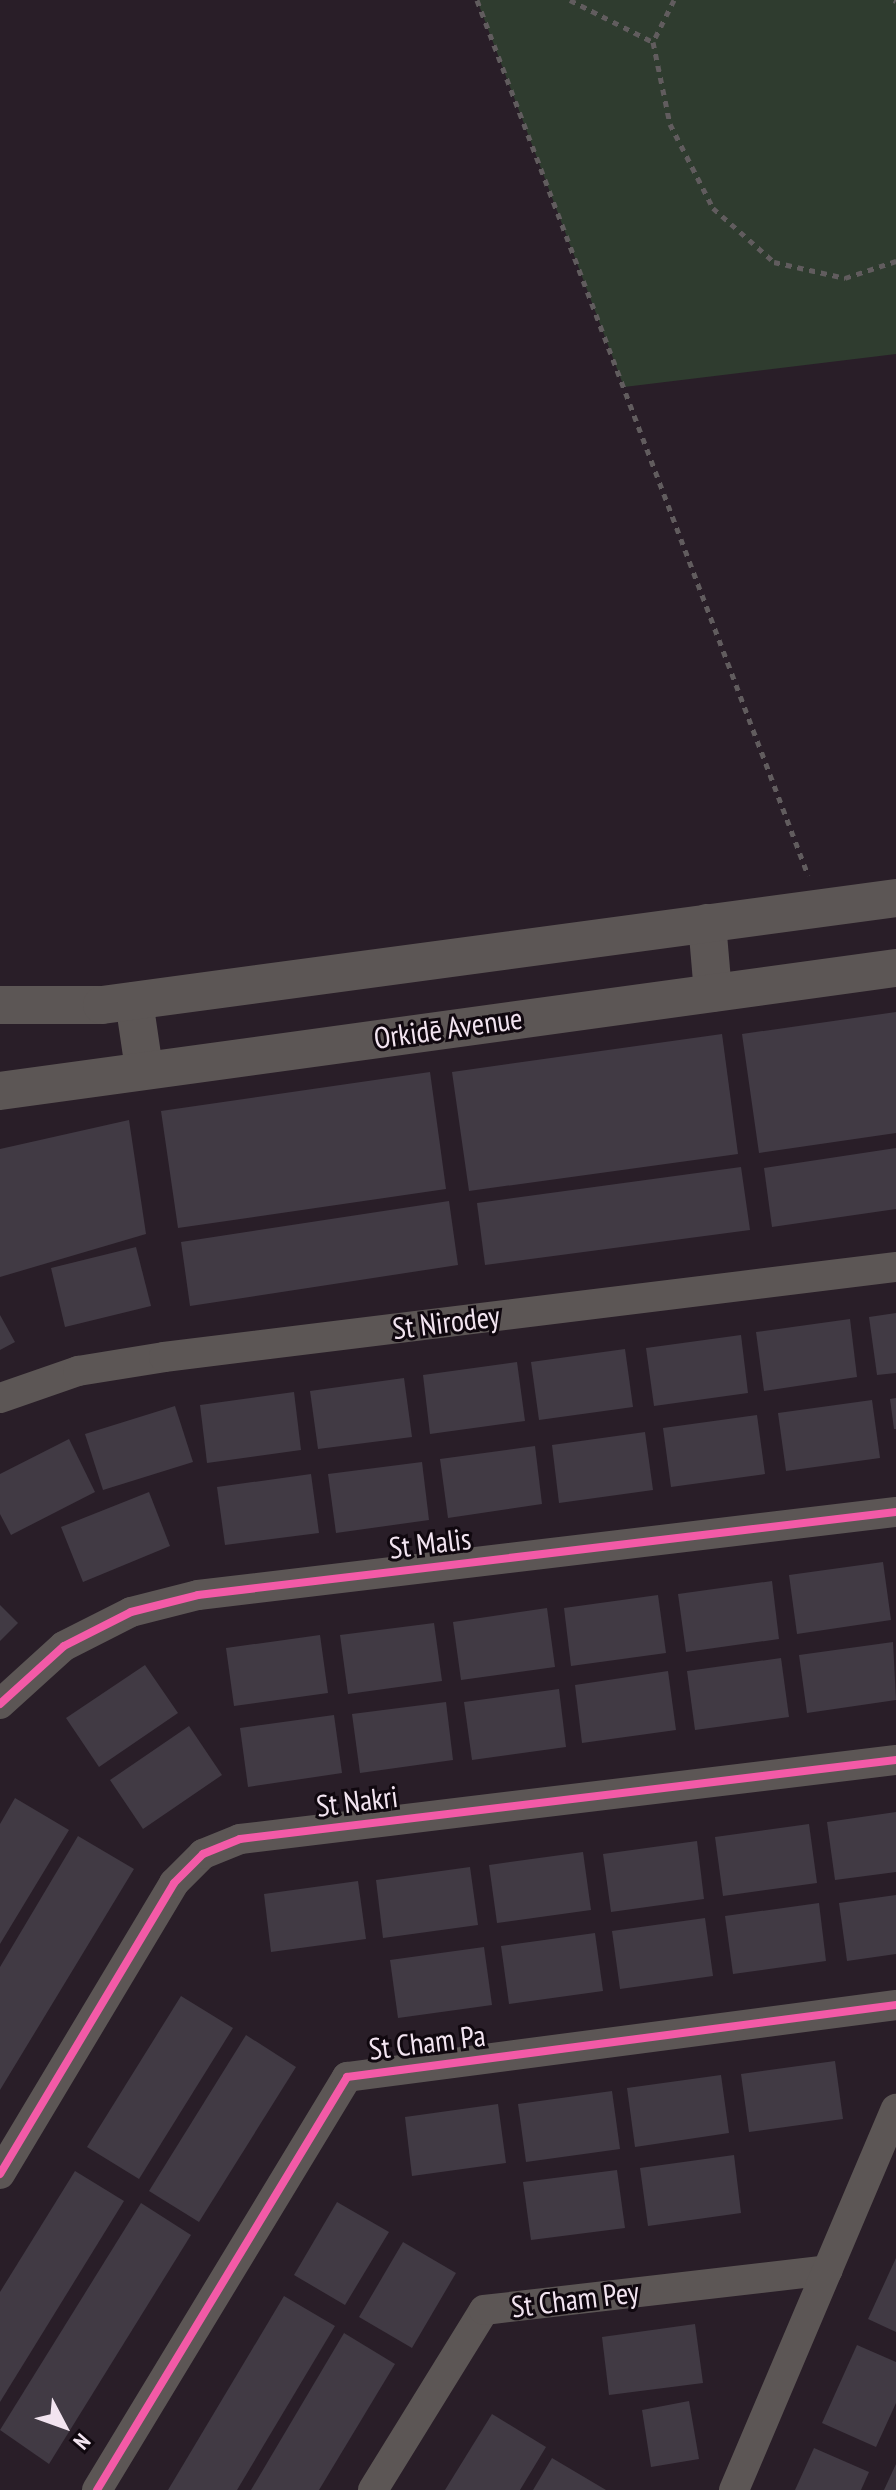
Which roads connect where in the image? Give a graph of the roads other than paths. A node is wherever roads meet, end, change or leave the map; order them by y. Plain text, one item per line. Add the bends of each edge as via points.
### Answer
1 (896, 898) edge
2 (707, 923) junction
3 (896, 968) edge
4 (713, 993) junction
5 (134, 1001) junction
6 (0, 1005) edge
7 (144, 1069) junction
8 (0, 1091) edge
9 (896, 1267) edge
10 (0, 1398) edge
11 (896, 1512) edge
12 (0, 1704) edge
13 (896, 1760) edge
14 (896, 2005) edge
15 (896, 2109) edge
16 (0, 2174) edge
17 (828, 2270) junction
18 (97, 2490) edge
19 (373, 2490) edge
20 (734, 2490) edge

1 - 2 street
2 - 4 street
2 - 5 street
3 - 4 street, Orkidē Avenue
4 - 7 street, Orkidē Avenue
5 - 6 street
5 - 7 street
7 - 8 street, Orkidē Avenue
9 - 10 street, St Nirodey via 164,1357 78,1371
11 - 12 street, St Malis via 198,1595 131,1612 64,1646
13 - 16 street, St Nakri via 240,1839 203,1854 174,1883
14 - 18 street, St Cham Pa via 347,2077
15 - 17 street
17 - 19 street, St Cham Pey via 484,2310
17 - 20 street

